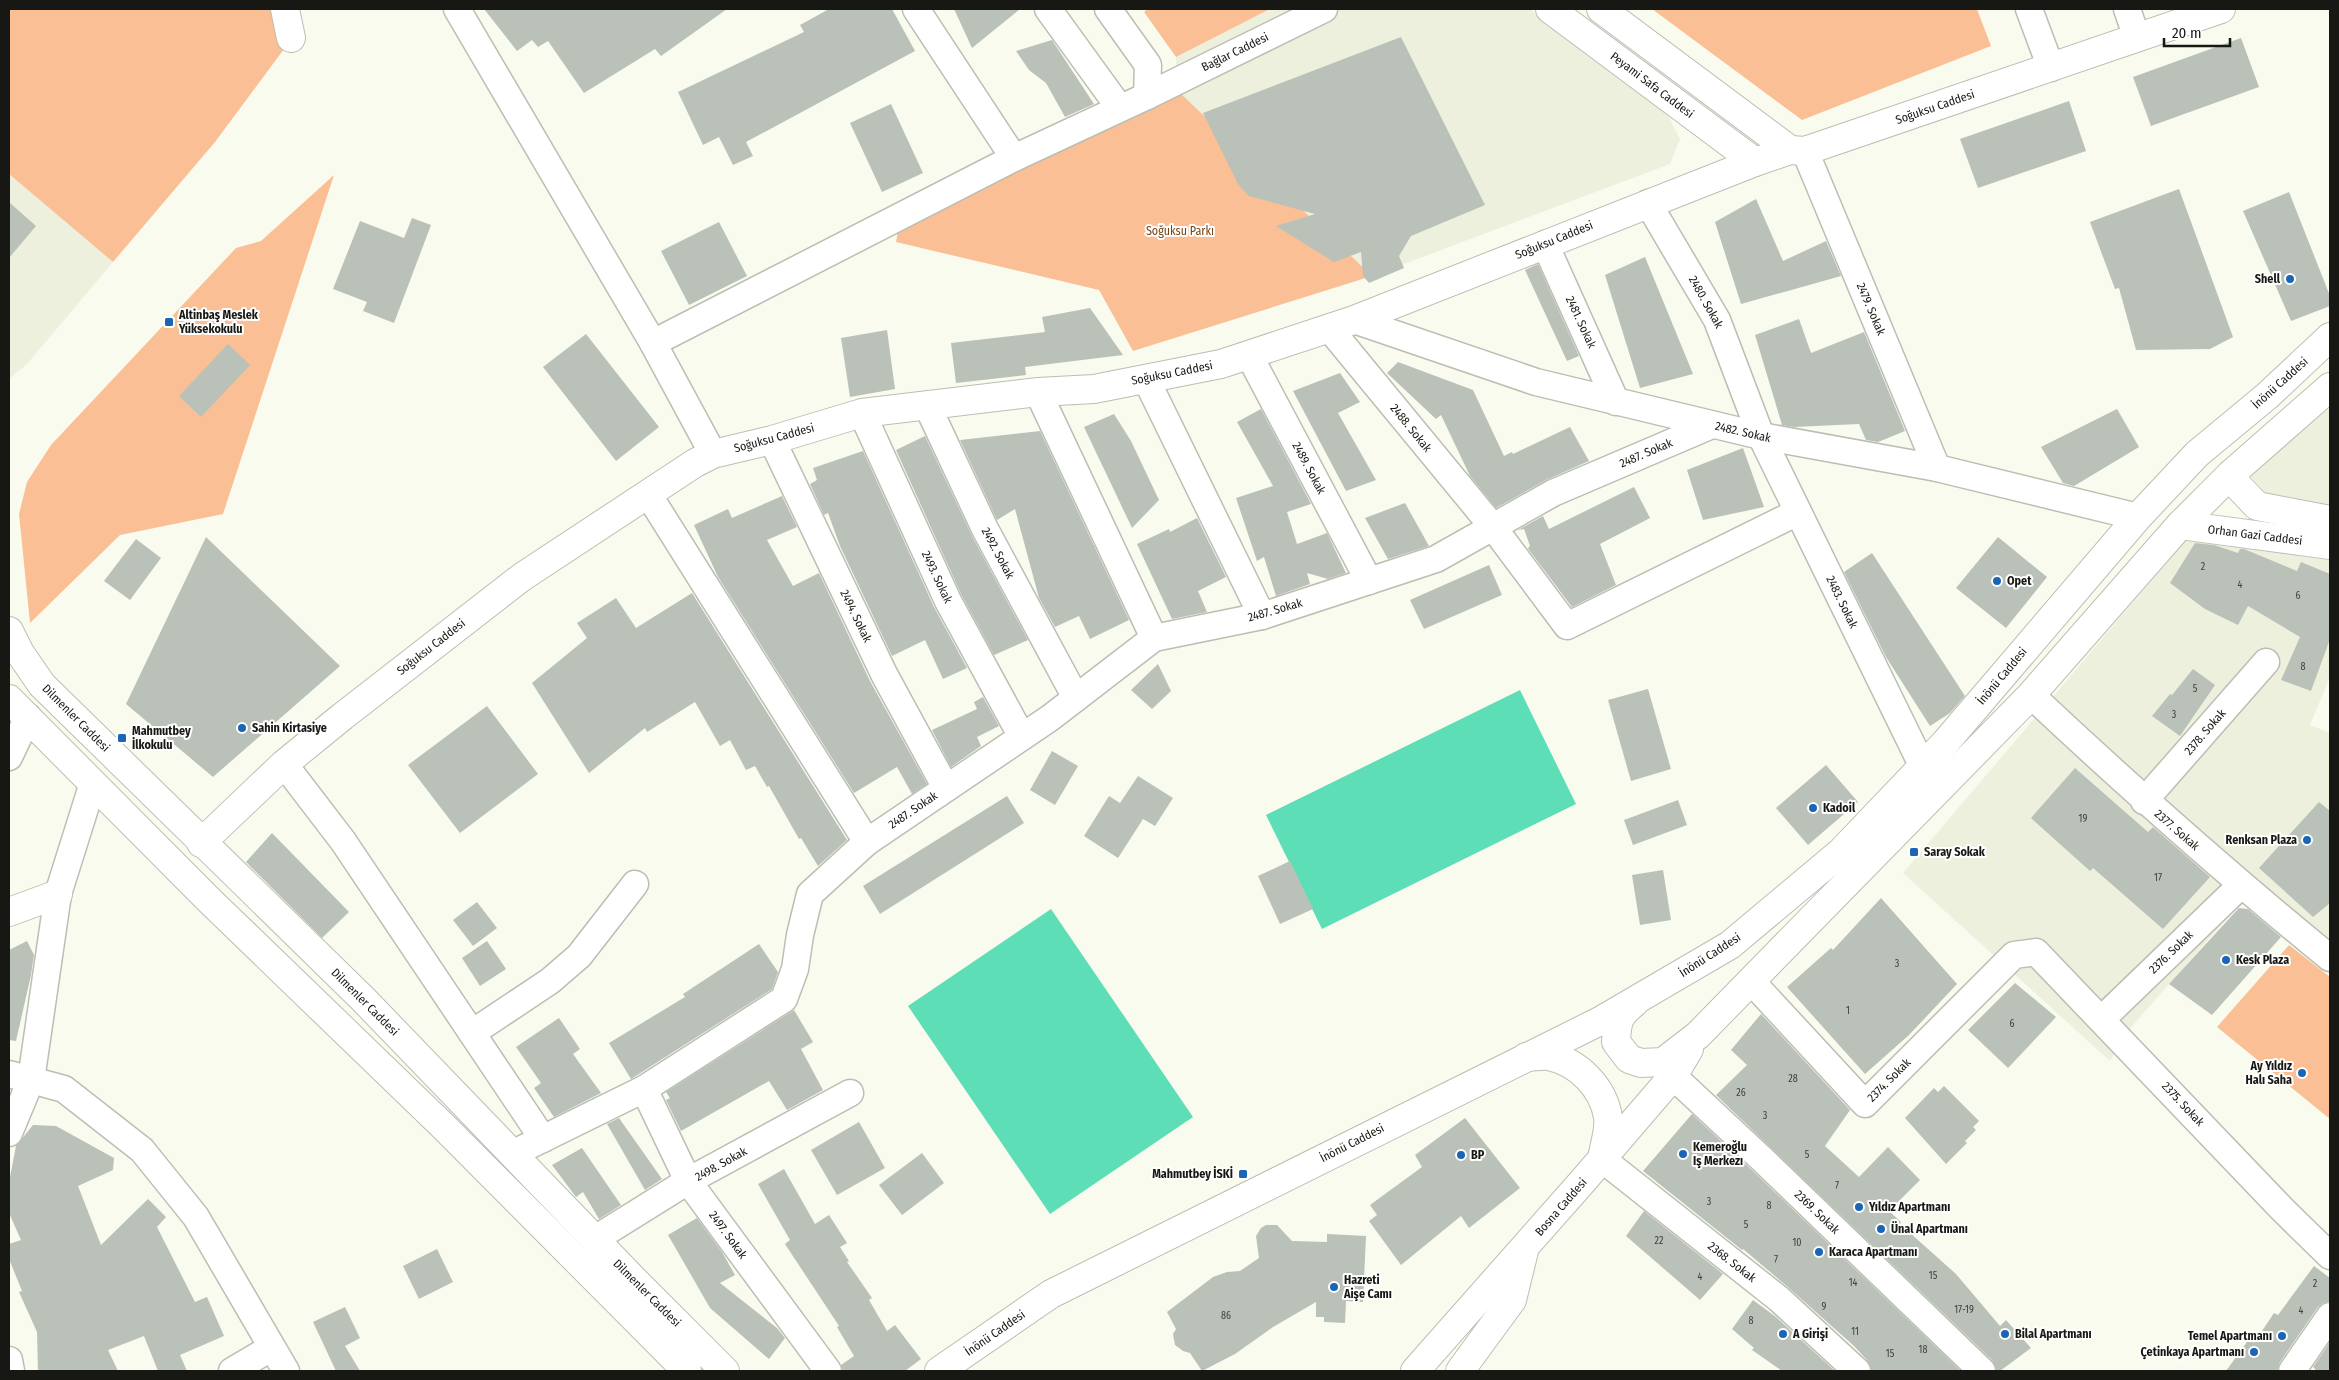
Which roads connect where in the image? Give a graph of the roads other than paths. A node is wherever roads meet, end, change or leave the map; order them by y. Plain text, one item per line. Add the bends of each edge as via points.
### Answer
1 (285, 9) edge
2 (458, 9) edge
3 (916, 9) edge
4 (1048, 9) edge
5 (1108, 9) edge
6 (1324, 9) edge
7 (1550, 9) edge
8 (1601, 9) edge
9 (2029, 9) edge
10 (2127, 9) edge
11 (2221, 9) edge
12 (291, 38) dead end
13 (2137, 38) junction
14 (2051, 68) junction
15 (1147, 96) junction
16 (1119, 107) junction
17 (1798, 150) junction
18 (1014, 158) junction
19 (1755, 162) junction
20 (1648, 203) junction
21 (1545, 244) junction
22 (1354, 320) junction
23 (1329, 328) junction
24 (2330, 338) edge
25 (653, 343) junction
26 (1250, 355) junction
27 (1146, 379) junction
28 (2330, 386) edge
29 (1038, 392) junction
30 (1616, 402) junction
31 (927, 405) junction
32 (862, 413) junction
33 (1712, 425) junction
34 (1761, 436) junction
35 (772, 440) junction
36 (713, 454) junction
37 (1937, 468) junction
38 (2231, 474) junction
39 (648, 494) junction
40 (1798, 512) junction
41 (2138, 517) junction
42 (2330, 520) edge
43 (2180, 525) junction
44 (1493, 527) junction
45 (2330, 545) edge
46 (1369, 581) junction
47 (1262, 616) junction
48 (9, 631) edge
49 (1154, 638) junction
50 (2266, 662) dead end
51 (2031, 695) junction
52 (1076, 698) junction
53 (19, 708) edge
54 (1022, 737) junction
55 (9, 757) edge
56 (284, 764) junction
57 (1923, 767) junction
58 (93, 783) junction
59 (946, 788) junction
60 (2144, 801) junction
61 (866, 842) junction
62 (201, 843) junction
63 (634, 884) dead end
64 (2241, 885) junction
65 (58, 894) junction
66 (9, 912) edge
67 (2036, 952) joint
68 (2330, 958) edge
69 (1752, 982) junction
70 (1640, 997) junction
71 (2102, 1019) junction
72 (472, 1033) junction
73 (1698, 1035) junction
74 (1526, 1057) junction
75 (1673, 1076) junction
76 (20, 1077) edge
77 (644, 1089) junction
78 (850, 1093) dead end
79 (9, 1133) edge
80 (543, 1139) junction
81 (512, 1154) junction
82 (1602, 1159) junction
83 (688, 1182) junction
84 (594, 1239) junction
85 (1525, 1249) junction
86 (2330, 1256) edge
87 (1469, 1308) junction
88 (2330, 1316) edge
89 (271, 1348) junction
90 (9, 1360) edge
91 (1465, 1369) edge
92 (12, 1371) edge
93 (232, 1371) edge
94 (286, 1371) edge
95 (687, 1371) edge
96 (725, 1371) edge
97 (828, 1371) edge
98 (939, 1371) edge
99 (1414, 1371) edge
100 (1857, 1371) edge
101 (1982, 1371) edge
102 (2292, 1371) edge

1 - 12 street
2 - 25 street
3 - 18 street
4 - 16 street
5 - 15 street via 1148,65
6 - 15 street, Bağlar Caddesi
7 - 19 street, Peyami Safa Caddesi
8 - 17 street
9 - 14 street
10 - 13 street
11 - 13 street, Soğuksu Caddesi
13 - 14 street, Soğuksu Caddesi
14 - 17 street, Soğuksu Caddesi
15 - 16 street, Bağlar Caddesi
16 - 18 street, Bağlar Caddesi
17 - 19 street, Soğuksu Caddesi
17 - 37 street, 2479. Sokak
18 - 25 street, Bağlar Caddesi
19 - 20 street, Soğuksu Caddesi
20 - 21 street, Soğuksu Caddesi
20 - 34 street, 2480. Sokak via 1717,320
21 - 22 street, Soğuksu Caddesi
21 - 30 street, 2481. Sokak
22 - 23 street, Soğuksu Caddesi
22 - 30 street, 2482. Sokak via 1536,382
23 - 26 street, Soğuksu Caddesi
23 - 44 street, 2488. Sokak
24 - 41 street, İnönü Caddesi via 2197,454
25 - 36 street
26 - 27 street, Soğuksu Caddesi
26 - 46 street, 2489. Sokak
27 - 29 street, Soğuksu Caddesi via 1094,388
27 - 47 street
28 - 38 street
29 - 31 street, Soğuksu Caddesi
29 - 49 street
30 - 33 street, 2482. Sokak
31 - 32 street, Soğuksu Caddesi
31 - 52 street, 2492. Sokak via 985,529
32 - 35 street, Soğuksu Caddesi
32 - 54 street, 2493. Sokak via 948,601
33 - 34 street, 2482. Sokak
33 - 44 street, 2487. Sokak via 1553,494
34 - 37 street, 2482. Sokak
34 - 40 street, 2483. Sokak
35 - 36 street, Soğuksu Caddesi
35 - 59 street, 2494. Sokak via 884,674
36 - 39 street, Soğuksu Caddesi
37 - 41 street, 2482. Sokak
38 - 42 street, Orhan Gazi Caddesi via 2257,506
38 - 43 street
39 - 56 street, Soğuksu Caddesi via 522,577
39 - 61 street
40 - 44 street, 2488. Sokak via 1567,626
40 - 57 street, 2483. Sokak
41 - 57 street, İnönü Caddesi
43 - 45 street, Orhan Gazi Caddesi
43 - 51 street
44 - 46 street, 2487. Sokak via 1436,559
46 - 47 street, 2487. Sokak
47 - 49 street, 2487. Sokak
48 - 62 street, Dilmenler Caddesi via 42,684
49 - 52 street, 2487. Sokak
50 - 60 street, 2378. Sokak
51 - 60 street, 2377. Sokak
51 - 69 street
52 - 54 street, 2487. Sokak
53 - 55 street
53 - 58 street, Dilmenler Caddesi
54 - 59 street, 2487. Sokak
56 - 62 street, Soğuksu Caddesi
56 - 72 street via 343,841
57 - 70 street, İnönü Caddesi via 1841,852 1730,945
58 - 65 street
58 - 95 street, Dilmenler Caddesi
59 - 61 street, 2487. Sokak
60 - 64 street, 2377. Sokak
61 - 77 street, 2487. Sokak via 810,894 795,969 784,999
62 - 81 street, Dilmenler Caddesi via 364,1000
63 - 72 street via 579,956 550,981
64 - 68 street, 2377. Sokak
64 - 71 street, 2376. Sokak
65 - 66 street
65 - 76 street
67 - 69 street, 2374. Sokak via 2014,954 1865,1104
67 - 71 street, 2375. Sokak
69 - 73 street
70 - 73 street via 1620,1015 1616,1027 1616,1042 1629,1059 1641,1063 1663,1062
70 - 74 street, İnönü Caddesi via 1600,1021
71 - 86 street, 2375. Sokak
72 - 80 street
73 - 75 street, Bosna Caddesi
74 - 82 street via 1547,1056 1568,1063 1595,1087 1608,1118
74 - 98 street, İnönü Caddesi via 1051,1294
75 - 82 street, Bosna Caddesi
75 - 101 street, 2369. Sokak
76 - 79 street
76 - 89 street via 64,1088 142,1150 196,1218
77 - 80 street, 2487. Sokak
77 - 83 street, 2497. Sokak
78 - 83 street, 2498. Sokak
80 - 81 street, 2487. Sokak
81 - 84 street, Dilmenler Caddesi
82 - 85 street, Bosna Caddesi
82 - 100 street, 2368. Sokak via 1779,1299
83 - 84 street, 2498. Sokak
83 - 97 street, 2497. Sokak
84 - 96 street, Dilmenler Caddesi
85 - 87 street, Bosna Caddesi
85 - 91 street via 1512,1300
87 - 91 street
87 - 99 street, Bosna Caddesi
88 - 102 street
89 - 93 street
89 - 94 street
90 - 92 street

